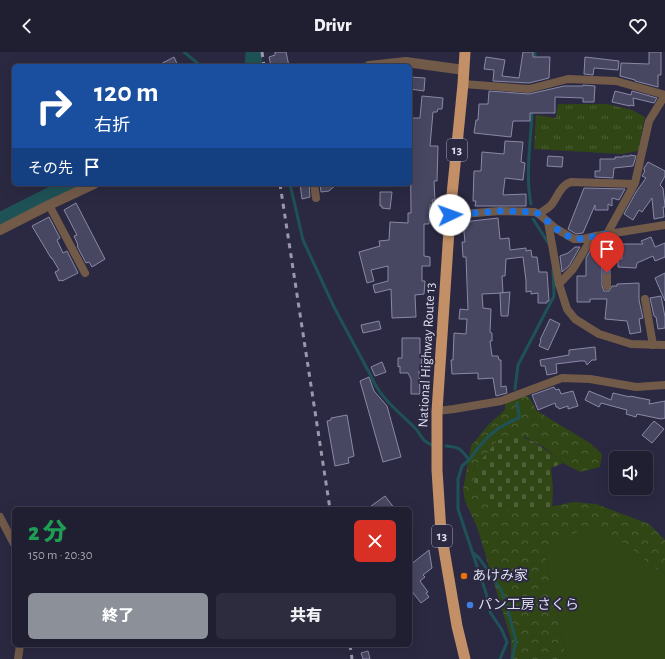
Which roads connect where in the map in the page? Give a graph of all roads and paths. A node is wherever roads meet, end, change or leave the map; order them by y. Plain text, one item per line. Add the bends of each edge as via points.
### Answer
1 (465, 52) edge
2 (388, 64) edge
3 (464, 70) junction
4 (464, 84) junction
5 (634, 184) junction
6 (90, 186) edge
7 (314, 186) edge
8 (316, 198) dead end
9 (49, 205) junction
10 (539, 214) junction
11 (450, 215) junction
12 (548, 222) junction
13 (665, 225) edge
14 (0, 230) edge
15 (607, 234) junction
16 (596, 236) junction
17 (85, 273) dead end
18 (559, 284) junction
19 (607, 286) dead end
20 (645, 299) dead end
21 (654, 345) junction
22 (665, 345) edge
23 (665, 385) edge
24 (437, 411) junction
25 (0, 517) edge
26 (12, 540) edge
27 (20, 647) edge
28 (18, 659) edge
29 (465, 659) edge

1 - 3 highway, National Highway Route 13 / 13
2 - 3 street via 406,62
3 - 4 highway, National Highway Route 13 / 13
4 - 5 street via 529,89 568,79 616,81 665,95 648,121
4 - 11 highway, National Highway Route 13 / 13
5 - 10 street via 567,183 551,205
5 - 15 street
6 - 9 street
7 - 8 street
9 - 14 street
9 - 17 street
10 - 11 street via 500,211
10 - 12 street
11 - 24 highway, National Highway Route 13 / 13
12 - 16 street via 574,239 583,240
12 - 18 street
13 - 15 street
15 - 16 street
15 - 19 street
16 - 18 street
18 - 21 street via 567,309 575,319 599,334 631,344
20 - 21 street
21 - 22 street
23 - 24 street via 636,387 590,378 562,378 501,401
24 - 29 highway, National Highway Route 13 / 13 via 441,532
25 - 26 street
27 - 28 street

